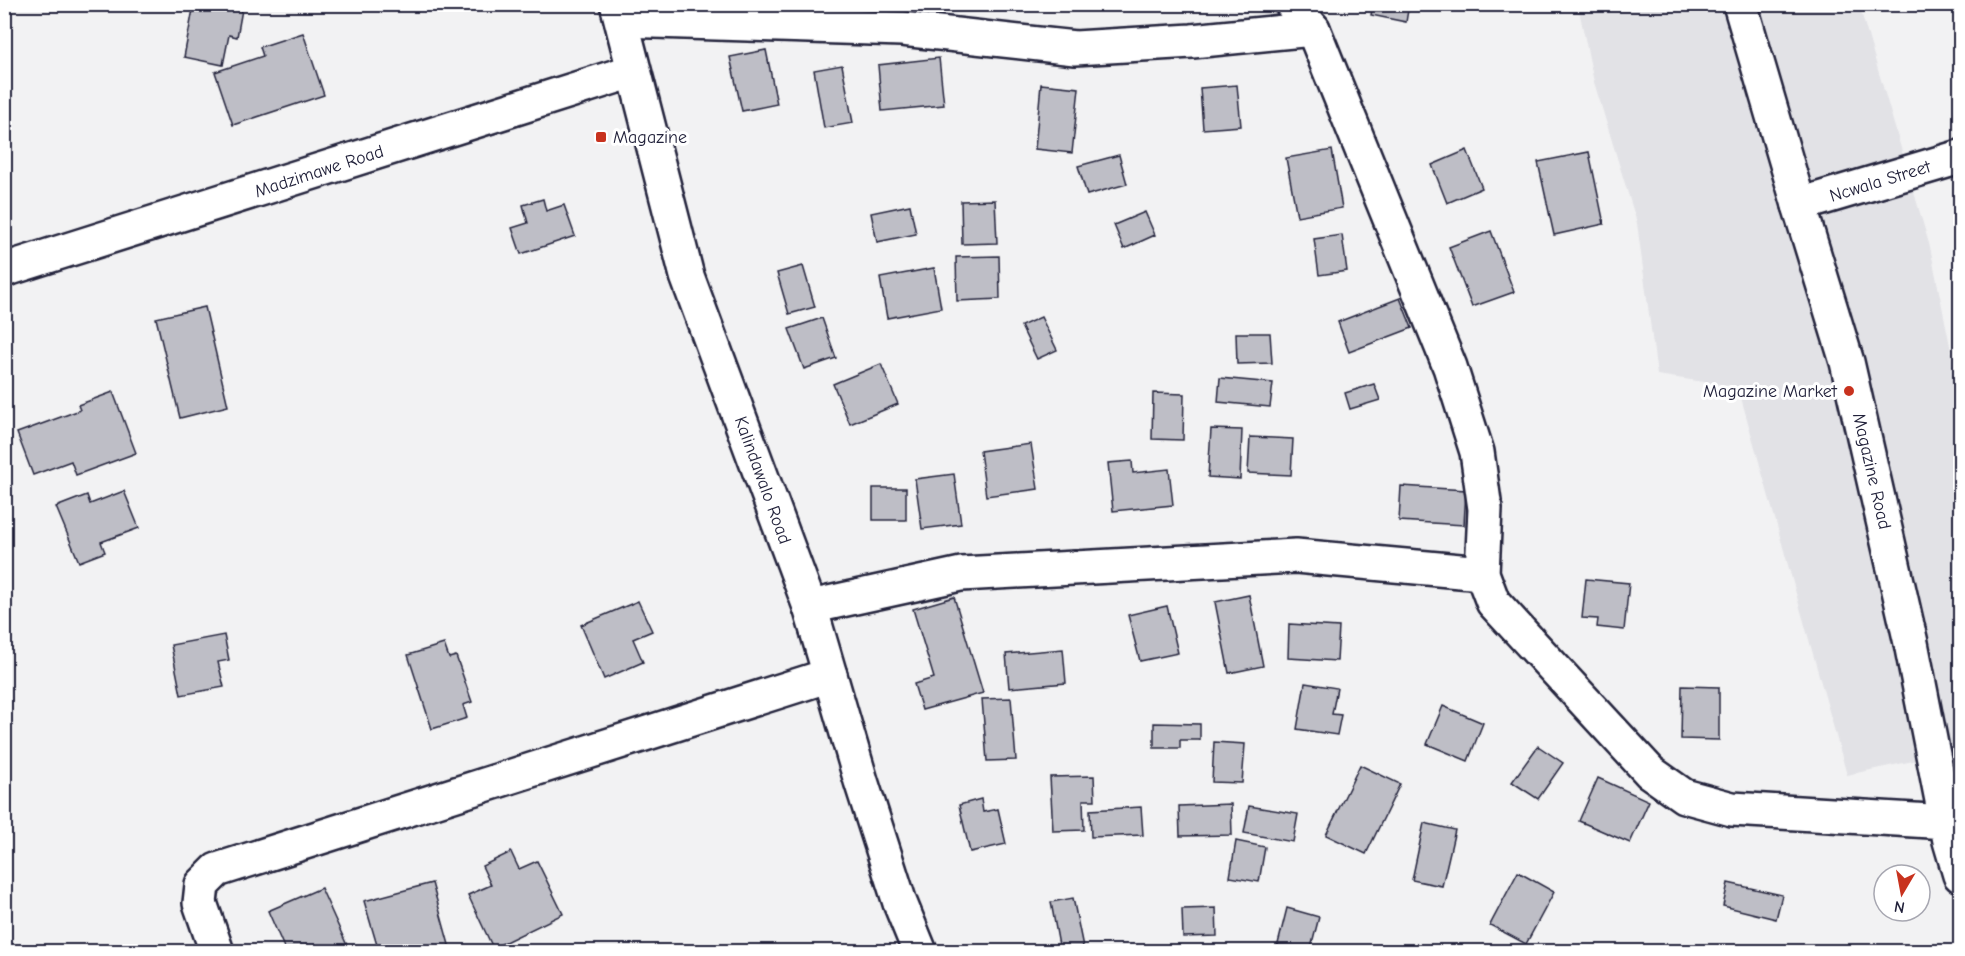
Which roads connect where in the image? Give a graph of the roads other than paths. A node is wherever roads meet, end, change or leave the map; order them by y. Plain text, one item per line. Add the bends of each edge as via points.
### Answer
1 (1292, 4) edge
2 (1740, 4) edge
3 (620, 12) edge
4 (1313, 29) junction
5 (633, 71) junction
6 (1960, 157) edge
7 (1798, 205) junction
8 (4, 270) edge
9 (1482, 573) junction
10 (810, 607) junction
11 (830, 675) junction
12 (1947, 822) junction
13 (1960, 875) edge
14 (217, 951) edge
15 (920, 951) edge

1 - 4 street
2 - 7 street, Magazine Road
3 - 4 street via 902,29 1075,48
3 - 5 street, Kalindawalo Road
4 - 9 street via 1450,367 1474,442 1485,509
5 - 8 street, Madzimawe Road
5 - 10 street, Kalindawalo Road via 687,276
6 - 7 street, Ncwala Street
7 - 12 street, Magazine Road via 1847,362
9 - 10 street via 1296,555 961,574
9 - 12 street via 1493,602 1650,772 1684,796 1732,809
10 - 11 street, Kalindawalo Road
11 - 14 street via 217,870 201,885 200,903
11 - 15 street, Kalindawalo Road via 900,903
12 - 13 street, Magazine Road

